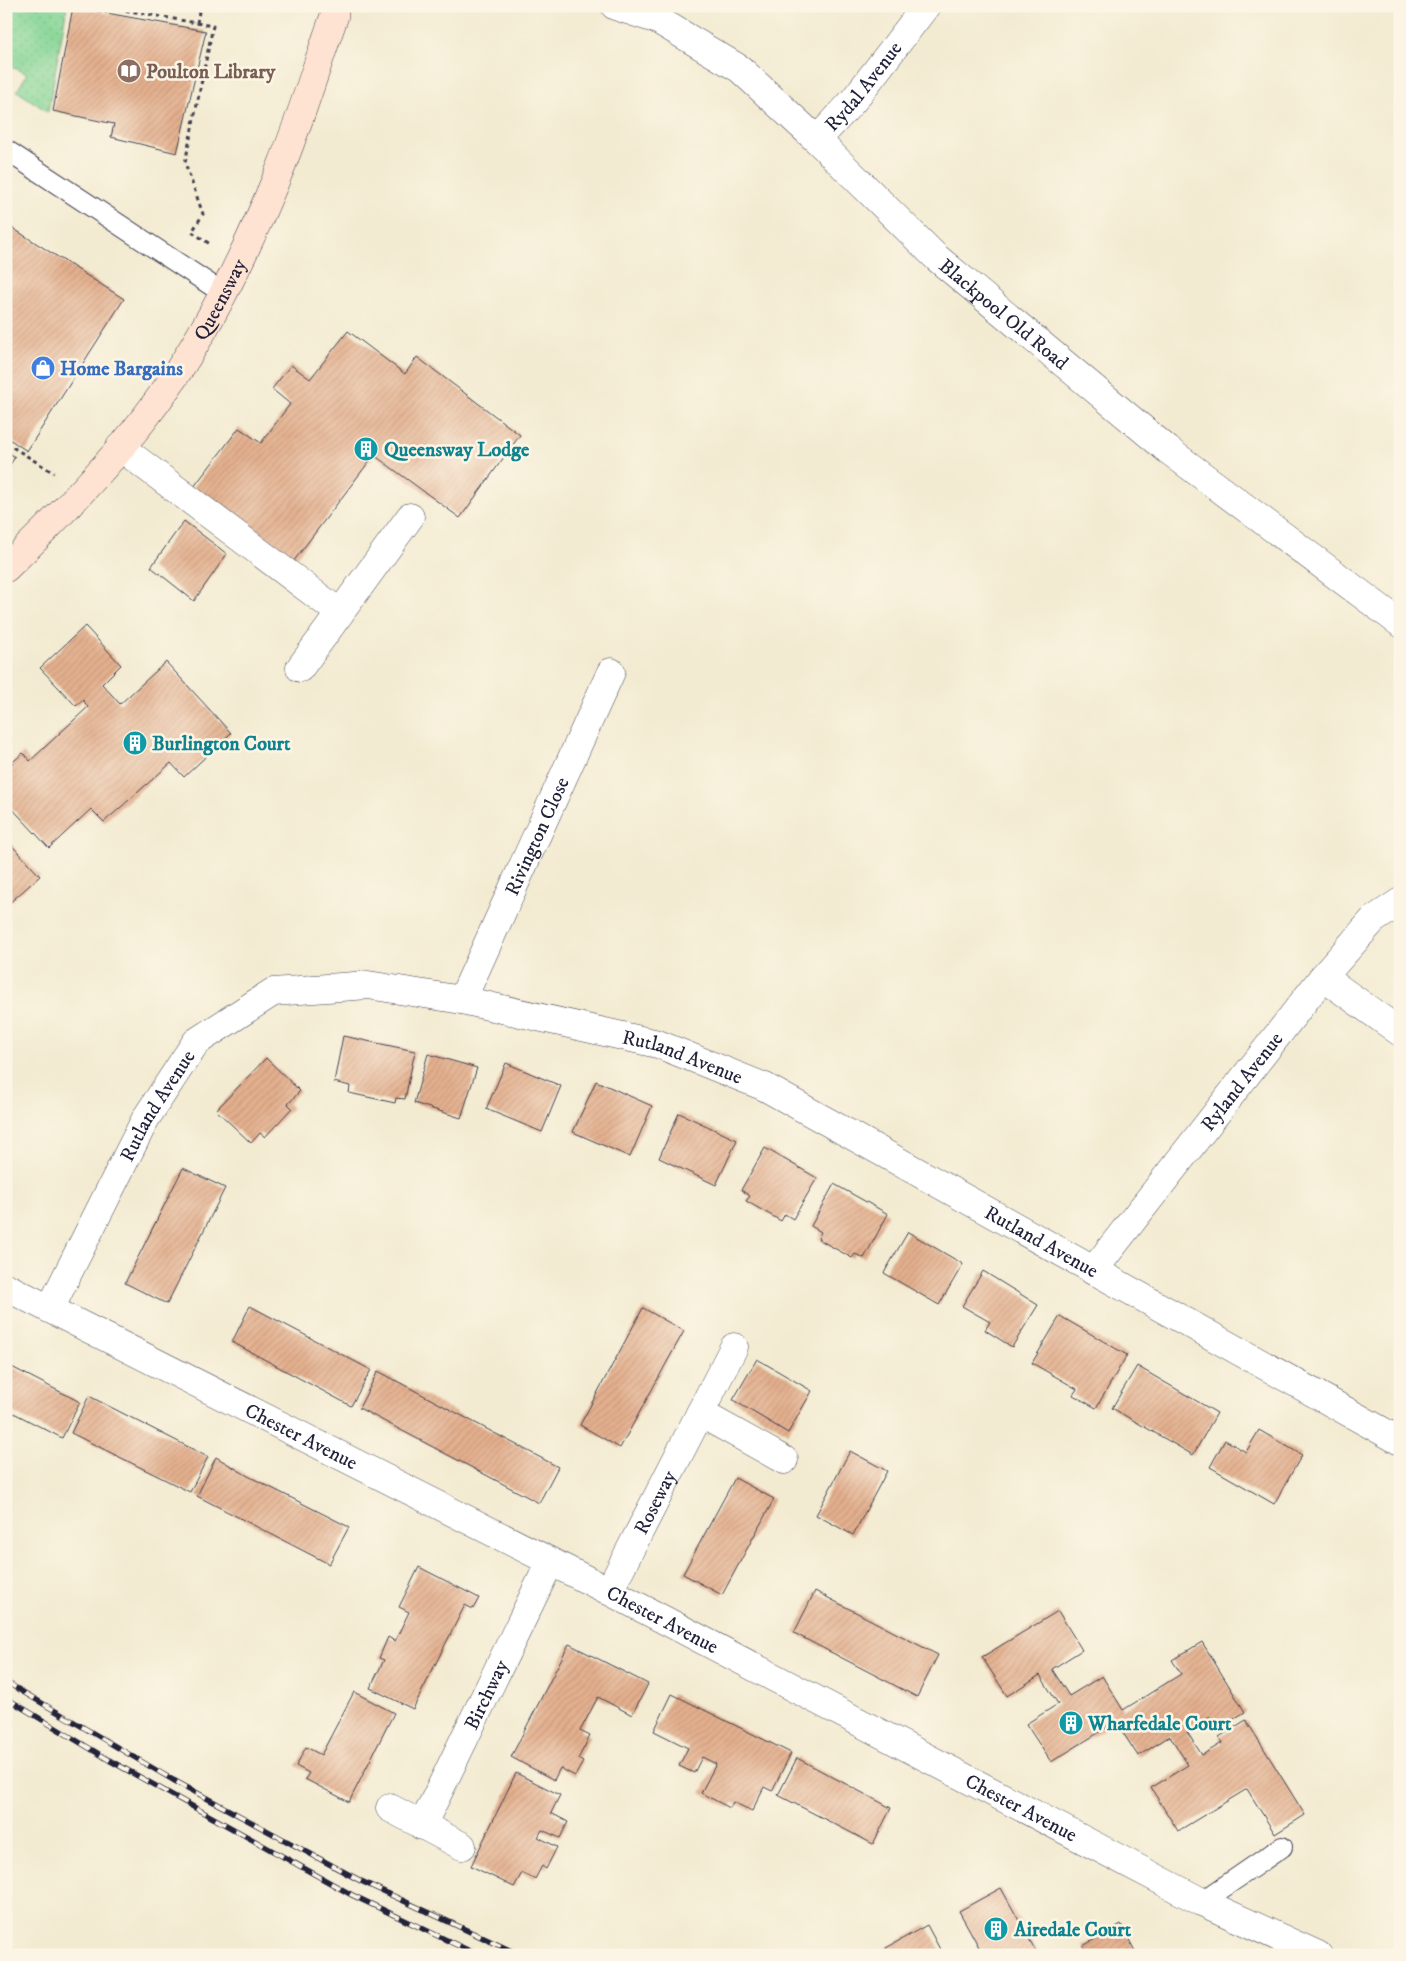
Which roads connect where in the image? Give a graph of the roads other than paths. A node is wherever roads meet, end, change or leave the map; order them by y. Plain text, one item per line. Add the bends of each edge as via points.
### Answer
1 (336, 6) edge
2 (615, 6) edge
3 (926, 6) edge
4 (817, 140) junction
5 (6, 150) edge
6 (212, 286) junction
7 (120, 447) junction
8 (410, 517) dead end
9 (6, 568) edge
10 (340, 613) junction
11 (1400, 623) edge
12 (300, 668) dead end
13 (610, 672) dead end
14 (1400, 902) edge
15 (1323, 977) junction
16 (462, 1000) junction
17 (1400, 1032) edge
18 (1093, 1271) junction
19 (6, 1287) edge
20 (50, 1309) junction
21 (734, 1347) dead end
22 (700, 1413) junction
23 (1400, 1441) edge
24 (784, 1460) dead end
25 (550, 1562) junction
26 (610, 1591) junction
27 (390, 1808) dead end
28 (422, 1826) junction
29 (462, 1846) dead end
30 (1282, 1847) dead end
31 (1202, 1902) junction
32 (1288, 1949) edge
33 (1318, 1955) edge

1 - 6 main road, Queensway via 282,166 250,239
2 - 4 street, Blackpool Old Road via 658,20 740,69
3 - 4 street, Rydal Avenue via 854,101
4 - 11 street, Blackpool Old Road via 936,258 1168,450
5 - 6 lane
6 - 7 main road, Queensway via 200,334 147,416
7 - 9 main road, Queensway via 82,491
7 - 10 street
8 - 10 street
10 - 12 street
13 - 16 street, Rivington Close
14 - 15 street, Ryland Avenue via 1374,920
15 - 17 street
15 - 18 street, Ryland Avenue
16 - 18 street, Rutland Avenue via 658,1044 765,1087
16 - 20 street, Rutland Avenue via 368,985 273,992 196,1042 146,1118
18 - 23 street, Rutland Avenue
19 - 20 street, Chester Avenue
20 - 25 street, Chester Avenue
21 - 22 street, Roseway
22 - 24 street
22 - 26 street, Roseway
25 - 26 street, Chester Avenue
25 - 28 street, Birchway
26 - 31 street, Chester Avenue
27 - 28 street
28 - 29 street
30 - 31 lane
31 - 32 street, Chester Avenue
32 - 33 street, Chester Avenue

